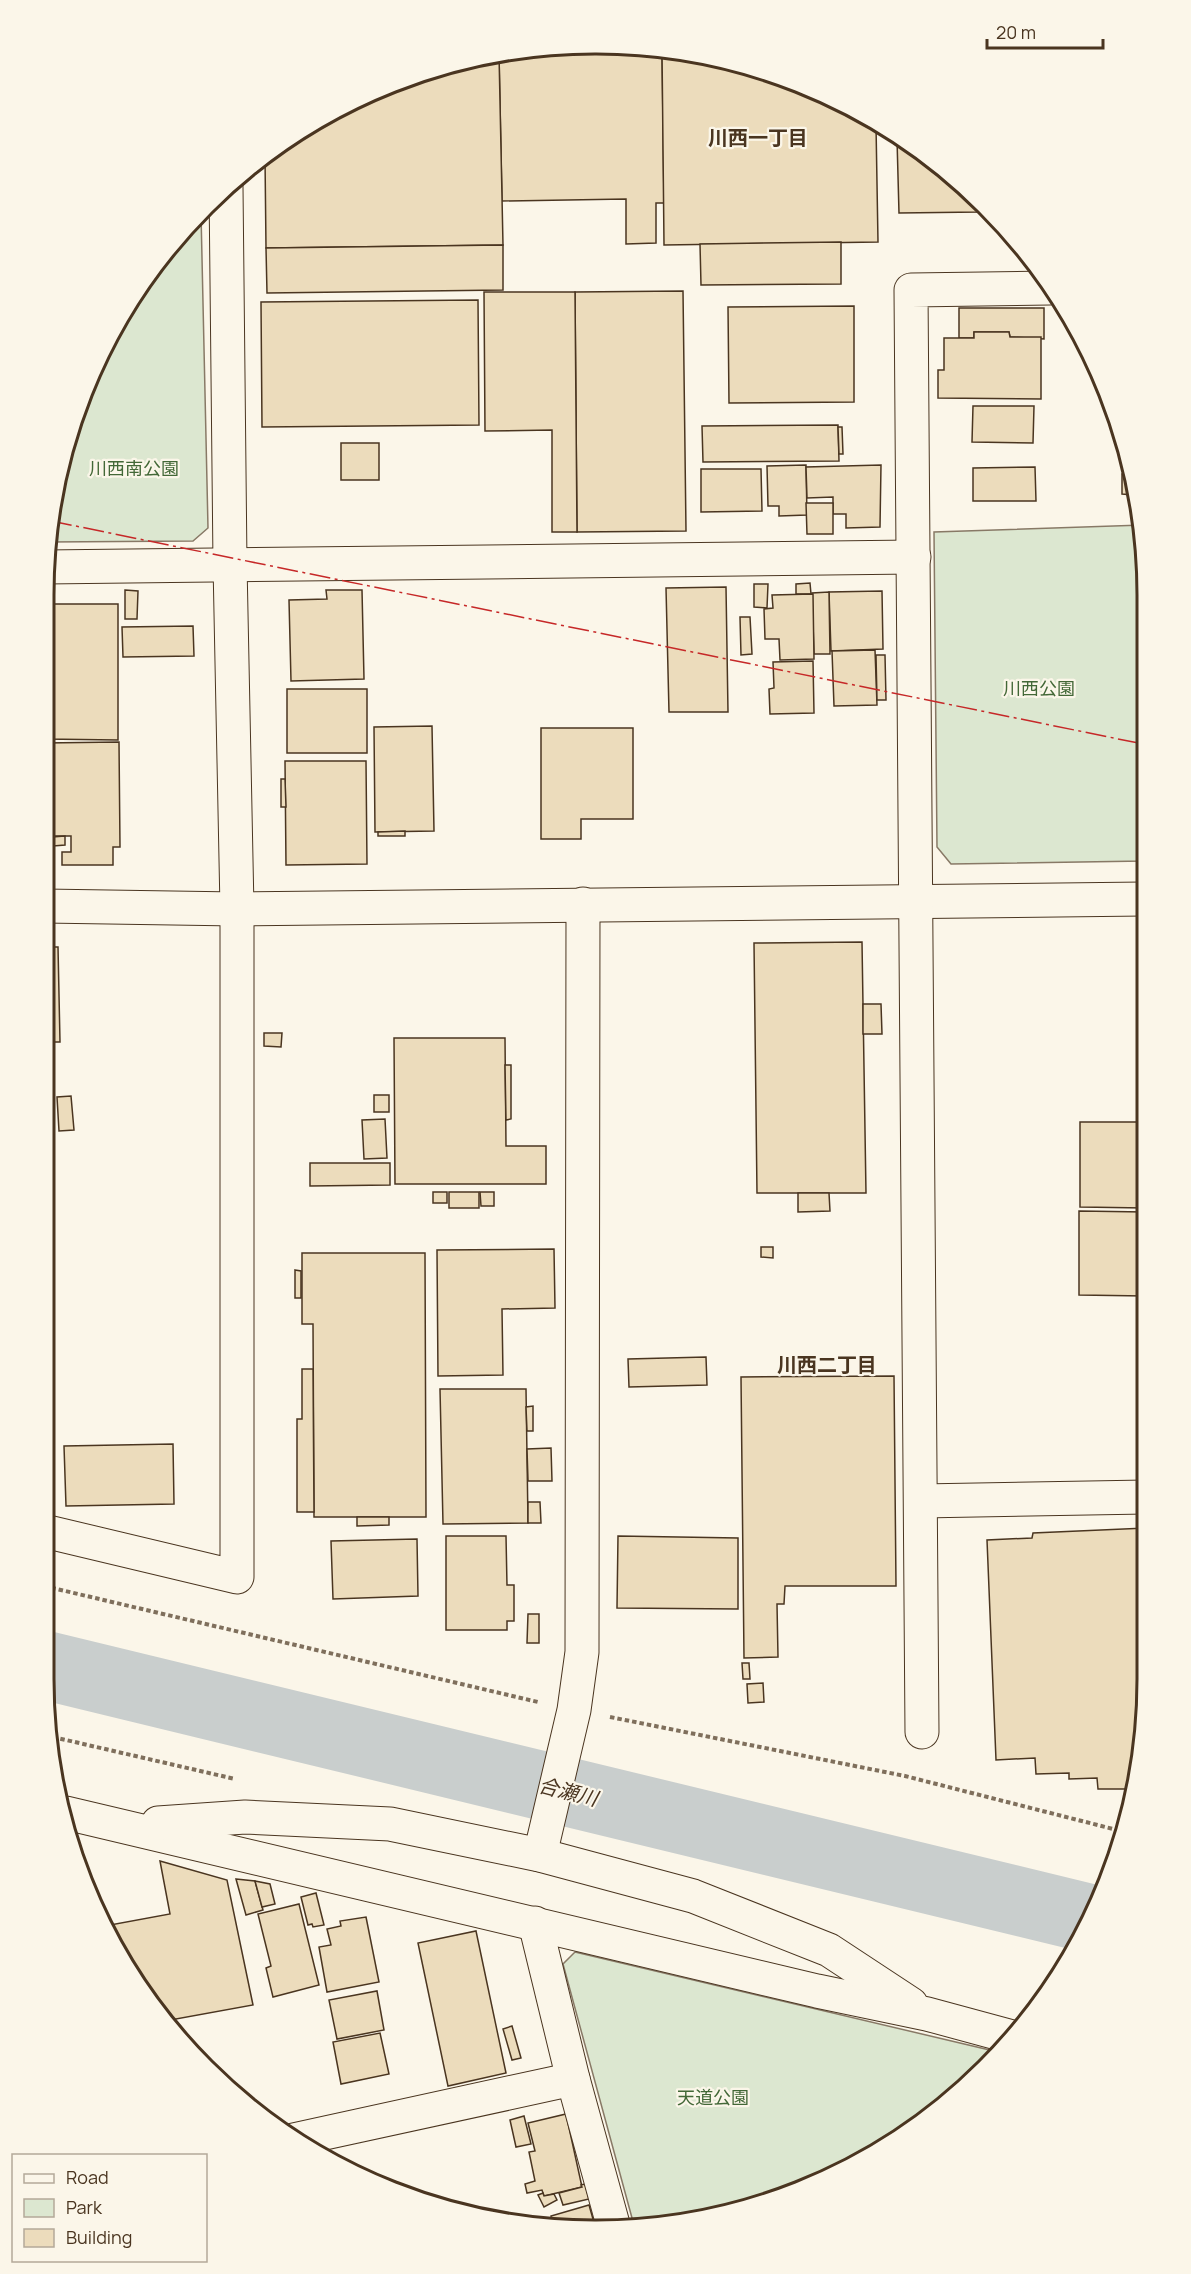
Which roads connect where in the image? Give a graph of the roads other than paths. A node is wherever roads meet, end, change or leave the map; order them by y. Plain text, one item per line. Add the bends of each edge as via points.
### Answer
1 (226, 200) edge
2 (1041, 288) edge
3 (914, 557) junction
4 (230, 564) junction
5 (55, 567) edge
6 (1137, 899) edge
7 (915, 901) junction
8 (583, 904) junction
9 (54, 906) edge
10 (237, 909) junction
11 (1137, 1497) edge
12 (921, 1501) junction
13 (54, 1533) edge
14 (922, 1732) dead end
15 (71, 1814) edge
16 (126, 1826) junction
17 (540, 1855) junction
18 (535, 1923) junction
19 (927, 2014) junction
20 (1004, 2035) edge
21 (573, 2079) junction
22 (308, 2137) edge
23 (612, 2220) edge

1 - 4 street
2 - 3 street via 911,290
3 - 4 street
3 - 7 street
4 - 5 street
4 - 10 street
6 - 7 street
7 - 8 street
7 - 12 street
8 - 10 street
8 - 17 street via 582,1652 574,1710
9 - 10 street
10 - 13 street via 237,1577
11 - 12 street
12 - 14 street
15 - 16 street
16 - 17 street via 245,1817 390,1824
16 - 18 street
17 - 19 street via 693,1896 829,1950
18 - 19 street
18 - 21 street
19 - 20 street
21 - 22 street
21 - 23 street

